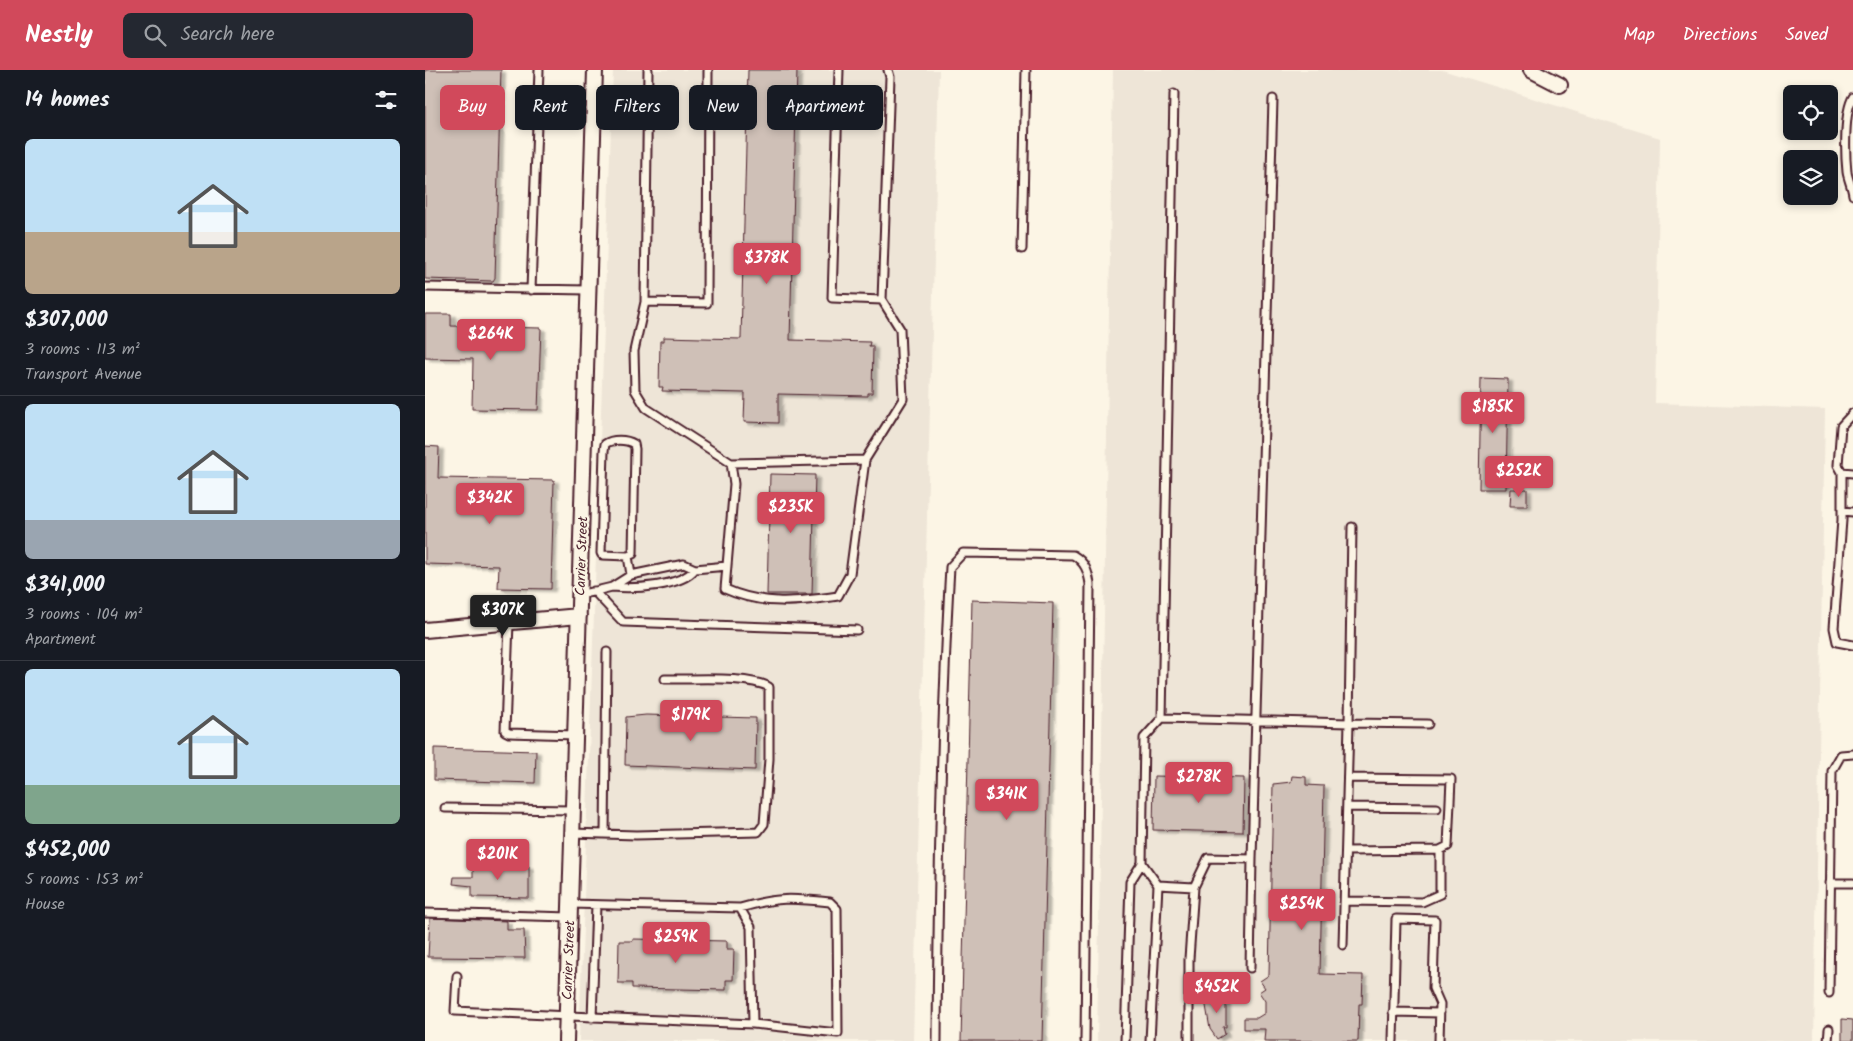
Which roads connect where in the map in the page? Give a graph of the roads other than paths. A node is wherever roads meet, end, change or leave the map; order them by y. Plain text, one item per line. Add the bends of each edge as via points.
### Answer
1 (539, 70) edge
2 (595, 70) edge
3 (648, 70) edge
4 (709, 70) edge
5 (839, 70) edge
6 (888, 70) edge
7 (1026, 70) edge
8 (1531, 70) edge
9 (1560, 85) dead end
10 (1174, 94) dead end
11 (1853, 97) edge
12 (1273, 99) dead end
13 (1853, 195) edge
14 (1022, 249) dead end
15 (425, 287) edge
16 (531, 290) junction
17 (588, 290) junction
18 (883, 300) junction
19 (645, 302) junction
20 (1853, 413) edge
21 (865, 460) junction
22 (731, 463) junction
23 (1842, 472) junction
24 (1853, 473) edge
25 (1842, 512) junction
26 (1853, 512) edge
27 (1352, 527) dead end
28 (628, 556) junction
29 (727, 566) junction
30 (695, 569) junction
31 (631, 575) junction
32 (612, 587) junction
33 (594, 591) junction
34 (579, 595) junction
35 (579, 616) junction
36 (509, 622) junction
37 (425, 630) edge
38 (857, 630) dead end
39 (1853, 645) edge
40 (607, 652) dead end
41 (665, 679) dead end
42 (1162, 718) junction
43 (1256, 720) junction
44 (1349, 723) junction
45 (1428, 724) dead end
46 (575, 735) junction
47 (1853, 754) edge
48 (1348, 778) junction
49 (1347, 807) junction
50 (445, 808) dead end
51 (1437, 808) dead end
52 (573, 810) junction
53 (572, 833) junction
54 (605, 834) junction
55 (1440, 850) junction
56 (1346, 851) junction
57 (1252, 859) junction
58 (1142, 863) junction
59 (1830, 883) junction
60 (1853, 884) edge
61 (1158, 885) junction
62 (1194, 887) junction
63 (1345, 901) junction
64 (596, 905) junction
65 (740, 908) junction
66 (570, 911) junction
67 (425, 913) edge
68 (1343, 945) dead end
69 (1250, 968) dead end
70 (457, 976) dead end
71 (1829, 993) dead end
72 (1393, 1012) junction
73 (1440, 1013) junction
74 (566, 1016) junction
75 (592, 1018) junction
76 (753, 1024) junction
77 (1829, 1029) dead end
78 (565, 1041) edge
79 (937, 1041) edge
80 (1085, 1041) edge
81 (1125, 1041) edge
82 (1150, 1041) edge
83 (1189, 1041) edge
84 (1393, 1041) edge
85 (1439, 1041) edge
86 (1828, 1041) edge

1 - 16 lane
2 - 17 street, Carrier Street
3 - 19 lane
4 - 19 lane via 707,303
5 - 18 lane via 831,298
6 - 18 lane
7 - 14 lane
8 - 9 street
10 - 42 lane
11 - 13 lane via 1848,108 1847,172
12 - 43 lane
15 - 16 lane
16 - 17 lane
17 - 34 street, Carrier Street
18 - 21 lane via 901,329 903,400
19 - 22 lane via 633,351 635,390 646,408
20 - 23 lane via 1841,426 1838,465
21 - 22 lane
21 - 29 lane via 850,574 838,596 790,603 743,597 725,589
22 - 29 lane via 735,484
23 - 24 lane
23 - 25 lane
25 - 26 lane
25 - 39 lane via 1834,628 1837,642
27 - 44 lane
28 - 28 lane via 602,556 601,553 604,451 609,441 630,441 635,449 633,554
28 - 31 lane
29 - 30 lane
30 - 31 lane via 684,564
30 - 32 lane via 689,578 633,589
31 - 32 lane
32 - 33 lane
33 - 34 lane
33 - 38 lane via 623,622
34 - 35 street, Carrier Street
35 - 36 street
35 - 46 street, Carrier Street
36 - 37 street
36 - 46 lane via 505,731
40 - 54 lane
41 - 54 lane via 743,680 769,687 769,758 764,824 758,832
42 - 43 lane
42 - 58 lane via 1144,738
43 - 44 lane
43 - 57 lane
44 - 45 lane
44 - 48 lane
46 - 52 street, Carrier Street
47 - 59 lane via 1841,755 1832,771
48 - 49 lane
48 - 55 lane via 1451,779 1448,846
49 - 51 lane
49 - 56 lane
50 - 52 lane
52 - 53 street, Carrier Street
53 - 54 lane
53 - 66 street, Carrier Street
55 - 56 lane
55 - 63 lane via 1440,894 1422,902
56 - 63 lane
57 - 62 lane via 1208,858
57 - 69 lane
58 - 61 lane
58 - 81 lane via 1129,882
59 - 60 lane
59 - 71 lane
61 - 62 lane
61 - 82 lane
62 - 83 lane via 1189,959
63 - 68 lane
64 - 65 lane
64 - 66 lane
64 - 75 lane
65 - 76 lane via 751,927
65 - 76 lane via 765,900 791,897 830,902 837,909 838,1033
66 - 67 lane
66 - 74 street, Carrier Street
70 - 74 lane via 455,1010
72 - 73 lane
72 - 73 lane via 1396,920 1435,920 1433,988
72 - 84 lane
73 - 85 lane
74 - 75 lane
74 - 78 street, Carrier Street
75 - 76 lane
77 - 86 lane
79 - 80 lane via 943,689 950,567 963,553 1073,555 1082,560 1088,572

